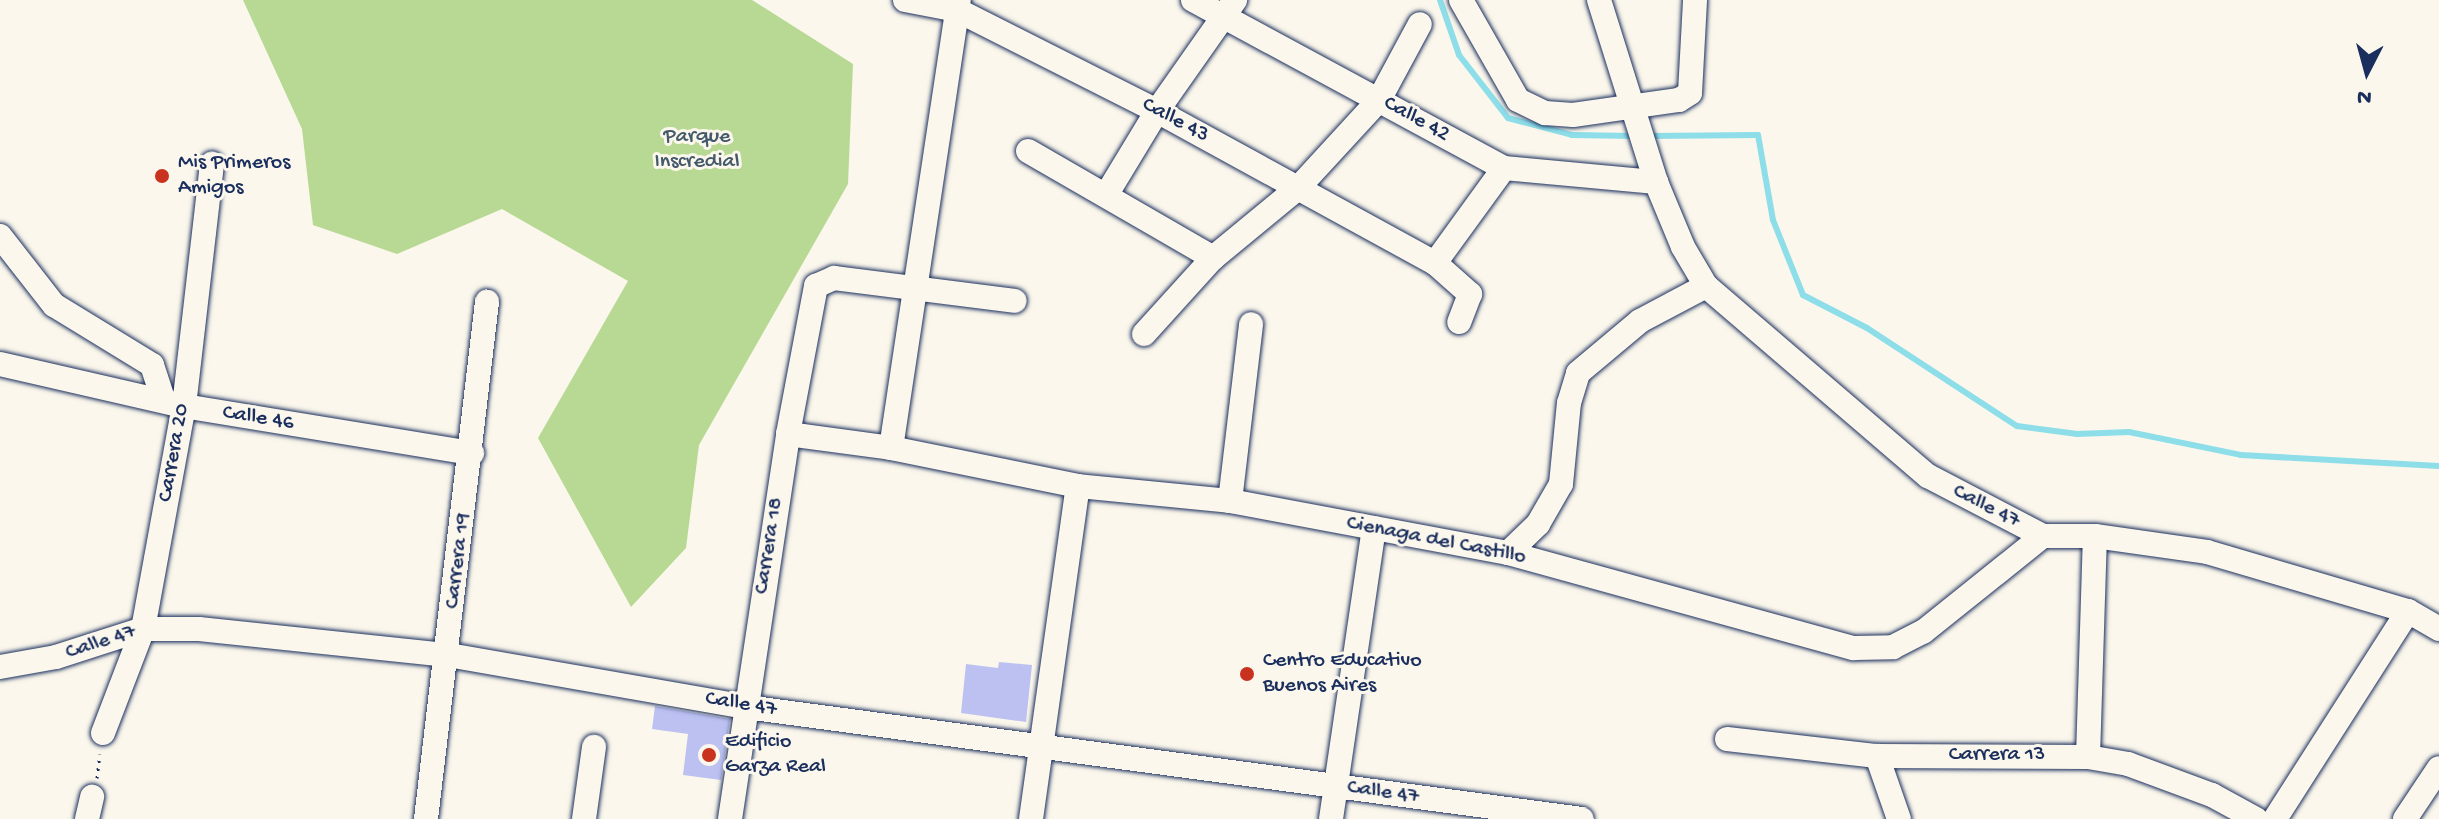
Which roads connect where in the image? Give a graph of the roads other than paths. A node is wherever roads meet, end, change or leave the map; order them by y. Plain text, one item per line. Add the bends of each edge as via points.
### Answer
1 (905, 0) edge
2 (1193, 0) edge
3 (1461, 0) edge
4 (1599, 0) edge
5 (1695, 0) edge
6 (958, 5) edge
7 (1231, 8) edge
8 (1420, 24) dead end
9 (1379, 100) junction
10 (1157, 111) junction
11 (1637, 116) junction
12 (1028, 151) dead end
13 (212, 164) dead end
14 (1504, 168) junction
15 (1653, 171) junction
16 (1299, 187) junction
17 (1108, 192) junction
18 (0, 236) edge
19 (1213, 258) junction
20 (1435, 263) junction
21 (913, 285) junction
22 (1706, 286) junction
23 (1015, 301) dead end
24 (487, 302) dead end
25 (1459, 322) dead end
26 (1251, 324) dead end
27 (1144, 334) dead end
28 (0, 364) edge
29 (174, 403) junction
30 (788, 434) junction
31 (891, 448) junction
32 (472, 453) junction
33 (1078, 486) junction
34 (1230, 501) junction
35 (1374, 528) junction
36 (2043, 536) junction
37 (2095, 536) junction
38 (1508, 553) junction
39 (2408, 611) junction
40 (143, 629) junction
41 (2439, 629) edge
42 (448, 655) junction
43 (0, 667) edge
44 (746, 707) junction
45 (103, 733) road end
46 (1727, 739) dead end
47 (1039, 744) junction
48 (594, 747) dead end
49 (1877, 756) junction
50 (2088, 757) junction
51 (2439, 768) edge
52 (1335, 786) junction
53 (426, 819) edge
54 (584, 819) edge
55 (730, 819) edge
56 (1031, 819) edge
57 (1331, 819) edge
58 (1582, 819) edge
59 (1899, 819) edge
60 (2256, 819) edge
61 (2275, 819) edge
62 (2405, 819) edge

1 - 6 street, Calle 43
2 - 7 street, Calle 42
3 - 11 street via 1518,100 1545,113
4 - 11 street, Calle 47
5 - 11 street via 1690,93
6 - 10 street, Calle 43
6 - 21 street
7 - 9 street, Calle 42
7 - 10 street
8 - 9 street
9 - 14 street, Calle 42
9 - 16 street
10 - 16 street, Calle 43
10 - 17 street
11 - 15 street, Calle 47
12 - 17 street
13 - 29 street, Carrera 20
14 - 15 street, Calle 42
14 - 20 street
15 - 22 street, Calle 47 via 1683,247
16 - 19 street
16 - 20 street, Calle 43
17 - 19 street
18 - 29 street via 54,305 152,365
19 - 27 street
20 - 25 street, Calle 43 via 1470,294
21 - 23 street
21 - 30 street, Carrera 18 via 824,279 812,295
21 - 31 street
22 - 36 street, Calle 47 via 1928,476
22 - 38 street via 1640,321 1578,373 1569,403 1561,484 1538,524
24 - 32 street, Carrera 19
26 - 34 street
28 - 29 street, Calle 46
29 - 32 street, Calle 46
29 - 40 street, Carrera 20
30 - 31 street, Cienaga del Castillo
30 - 44 street, Carrera 18
31 - 33 street, Cienaga del Castillo
32 - 42 street, Carrera 19
33 - 34 street, Cienaga del Castillo
33 - 47 street
34 - 35 street, Cienaga del Castillo
35 - 38 street, Cienaga del Castillo
35 - 52 street
36 - 37 street, Calle 47
36 - 38 street, Cienaga del Castillo via 1923,632 1893,647 1854,648
37 - 39 street, Calle 47 via 2207,552
37 - 50 street
39 - 41 street, Calle 47
39 - 61 street
40 - 42 street, Calle 47 via 199,629
40 - 43 street, Calle 47 via 56,657
40 - 45 street, Carrera 20
42 - 44 street, Calle 47
42 - 53 street, Carrera 19
44 - 47 street, Calle 47
44 - 55 street, Carrera 18
46 - 49 street, Carrera 13
47 - 52 street, Calle 47
47 - 56 street
48 - 54 street
49 - 50 street, Carrera 13
49 - 59 street
50 - 60 street, Carrera 13 via 2156,774
51 - 62 street
52 - 57 street
52 - 58 street, Calle 47

